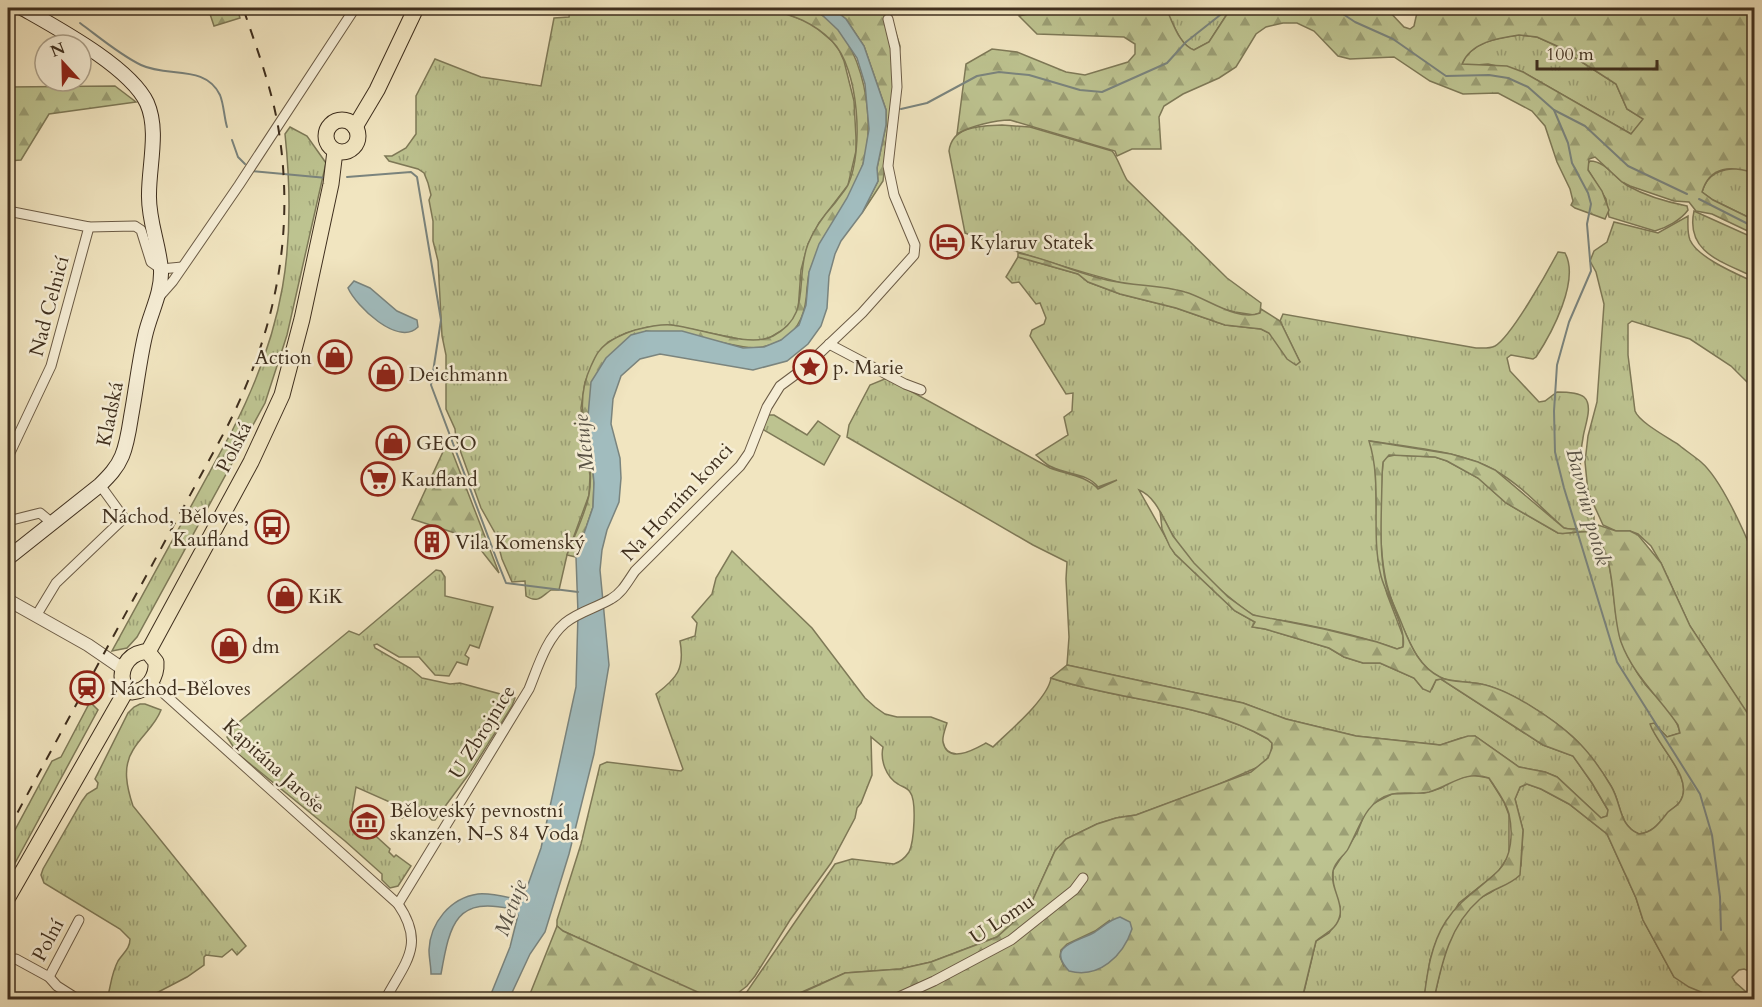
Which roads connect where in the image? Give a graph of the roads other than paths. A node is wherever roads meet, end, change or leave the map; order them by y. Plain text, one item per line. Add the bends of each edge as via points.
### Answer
1 (22, 8) edge
2 (355, 8) edge
3 (416, 8) edge
4 (888, 19) dead end
5 (352, 124) junction
6 (341, 151) junction
7 (8, 211) edge
8 (89, 227) junction
9 (182, 267) junction
10 (161, 269) junction
11 (157, 300) junction
12 (830, 344) junction
13 (921, 390) dead end
14 (8, 457) edge
15 (100, 485) junction
16 (8, 521) edge
17 (52, 523) junction
18 (8, 558) edge
19 (612, 599) joint
20 (8, 600) edge
21 (36, 616) junction
22 (148, 652) junction
23 (123, 669) junction
24 (151, 682) junction
25 (127, 689) junction
26 (1083, 878) dead end
27 (8, 897) edge
28 (398, 904) junction
29 (79, 920) dead end
30 (16, 959) dead end
31 (49, 978) junction
32 (79, 999) edge
33 (385, 999) edge
34 (892, 999) edge

1 - 10 main road, Kladská via 121,71 147,103 152,124 148,197
2 - 9 street, Kladská
3 - 5 main road via 377,90
4 - 12 street, Na Horním konci via 897,65 888,166 894,195 915,245 914,255
5 - 6 main road via 357,141
5 - 6 main road via 338,120 326,130 327,142
6 - 22 main road, Polská via 282,395 251,462
7 - 8 street
8 - 10 street via 139,227 152,262
8 - 14 street, Nad Celnicí via 51,366
9 - 10 street
9 - 11 street, Kladská
10 - 11 main road, Kladská
11 - 15 main road, Kladská via 146,334 128,437 113,473
12 - 13 street
12 - 19 street, Na Horním konci via 773,395 740,466
15 - 17 main road, Kladská
15 - 21 street via 124,518 56,583
16 - 17 street via 40,513
17 - 18 main road, Kladská
19 - 28 street, U Zbrojnice via 560,628 544,651 529,689
20 - 21 street
21 - 23 street
22 - 23 main road, Polská via 133,655
22 - 24 main road via 156,662
23 - 25 main road
24 - 25 main road via 138,692
24 - 28 street, Kapitána Jaroše
25 - 27 main road
26 - 34 street, U Lomu via 1074,890 1011,940
28 - 33 street via 408,918 413,948
29 - 31 street, Polní
30 - 31 street, Polní
31 - 32 street, Polní

